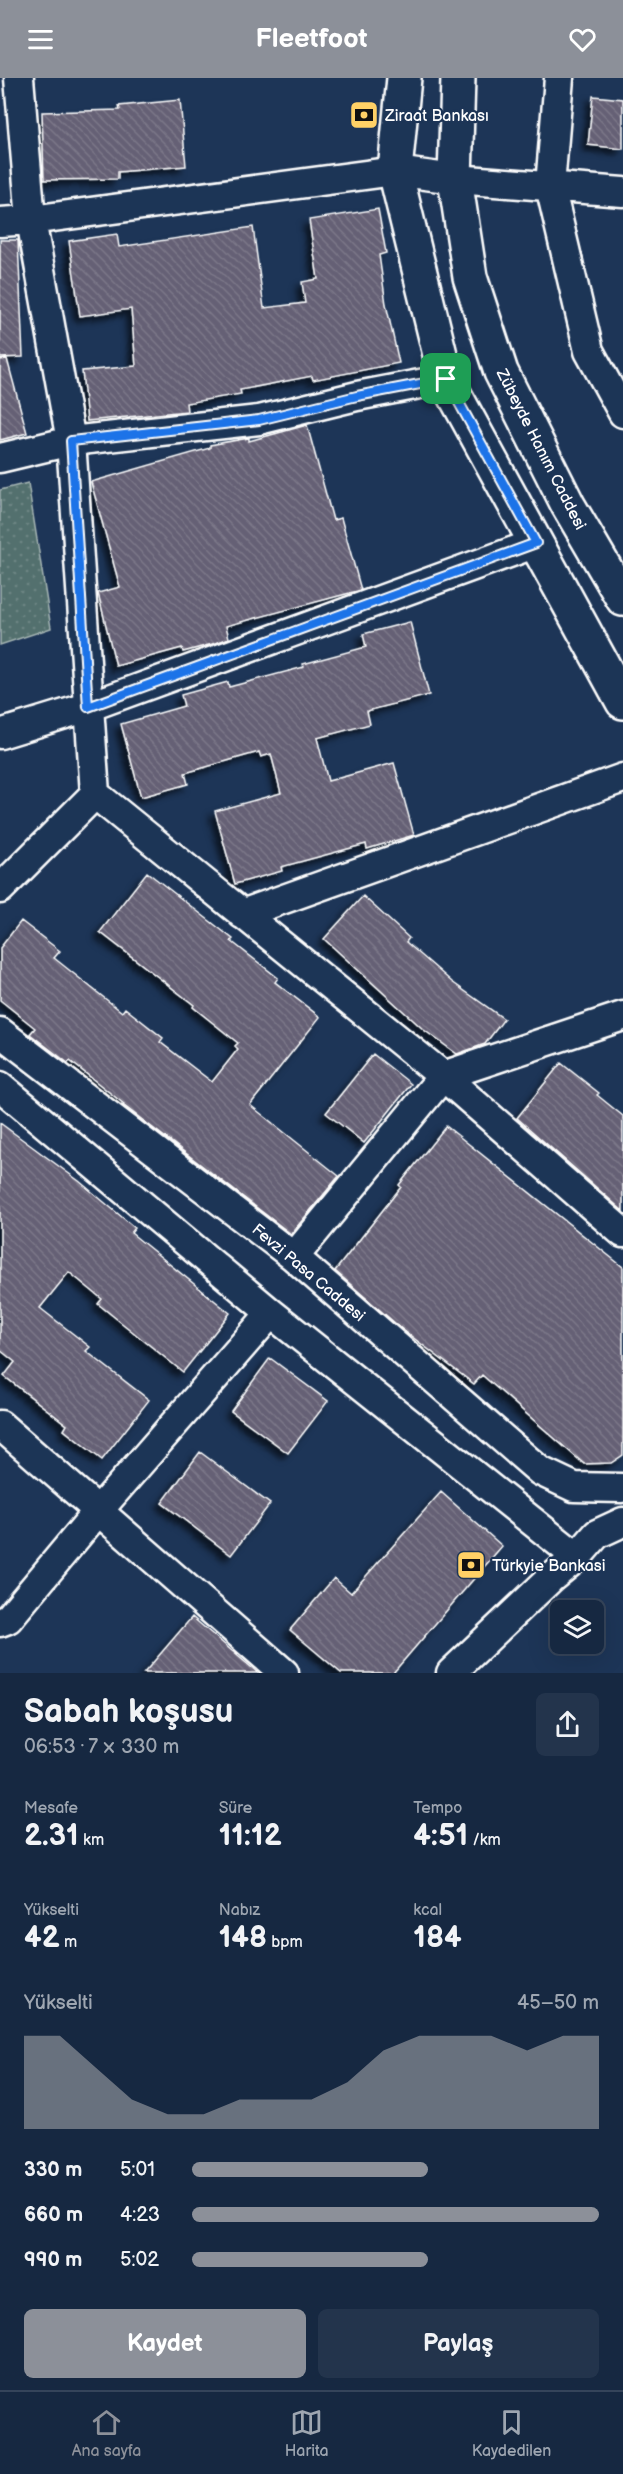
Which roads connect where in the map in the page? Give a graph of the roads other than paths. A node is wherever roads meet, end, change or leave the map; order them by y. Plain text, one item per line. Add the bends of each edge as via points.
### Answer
1 (19, 78) edge
2 (404, 78) edge
3 (458, 78) edge
4 (559, 78) edge
5 (395, 171) junction
6 (455, 179) junction
7 (550, 186) junction
8 (623, 192) edge
9 (31, 220) junction
10 (0, 222) edge
11 (446, 379) junction
12 (623, 413) edge
13 (71, 441) junction
14 (0, 459) edge
15 (536, 543) junction
16 (623, 599) edge
17 (623, 702) edge
18 (88, 707) junction
19 (0, 734) edge
20 (623, 778) edge
21 (95, 794) junction
22 (0, 889) edge
23 (242, 914) junction
24 (623, 1016) edge
25 (0, 1032) edge
26 (443, 1076) junction
27 (0, 1086) edge
28 (623, 1233) edge
29 (294, 1257) junction
30 (271, 1313) junction
31 (0, 1425) edge
32 (622, 1487) edge
33 (98, 1511) junction
34 (623, 1522) edge
35 (597, 1534) junction
36 (577, 1557) junction
37 (0, 1622) edge
38 (284, 1673) edge
39 (451, 1673) edge

1 - 9 street
2 - 5 main road
3 - 6 main road, Zübeyde Hanım Caddesi
4 - 7 street
5 - 6 street
5 - 9 street
5 - 11 main road
6 - 7 street
6 - 16 main road, Zübeyde Hanım Caddesi via 470,277 501,372 568,505
7 - 8 street
7 - 12 street via 589,351
9 - 10 street
9 - 13 street
11 - 13 street via 259,420
11 - 15 main road
13 - 14 street
13 - 18 street
15 - 17 main road
15 - 18 street
18 - 19 street
18 - 21 street
20 - 23 street
21 - 22 street
21 - 23 street
23 - 26 street
24 - 26 street
25 - 29 street, Fevzi Pasa Caddesi
26 - 28 street
26 - 29 street
27 - 30 street
29 - 32 street, Fevzi Pasa Caddesi via 540,1471 574,1487
30 - 33 street
30 - 36 street
31 - 33 street
32 - 35 street via 602,1512
33 - 37 street via 8,1620
33 - 38 street
34 - 35 street
35 - 36 street
36 - 39 street

